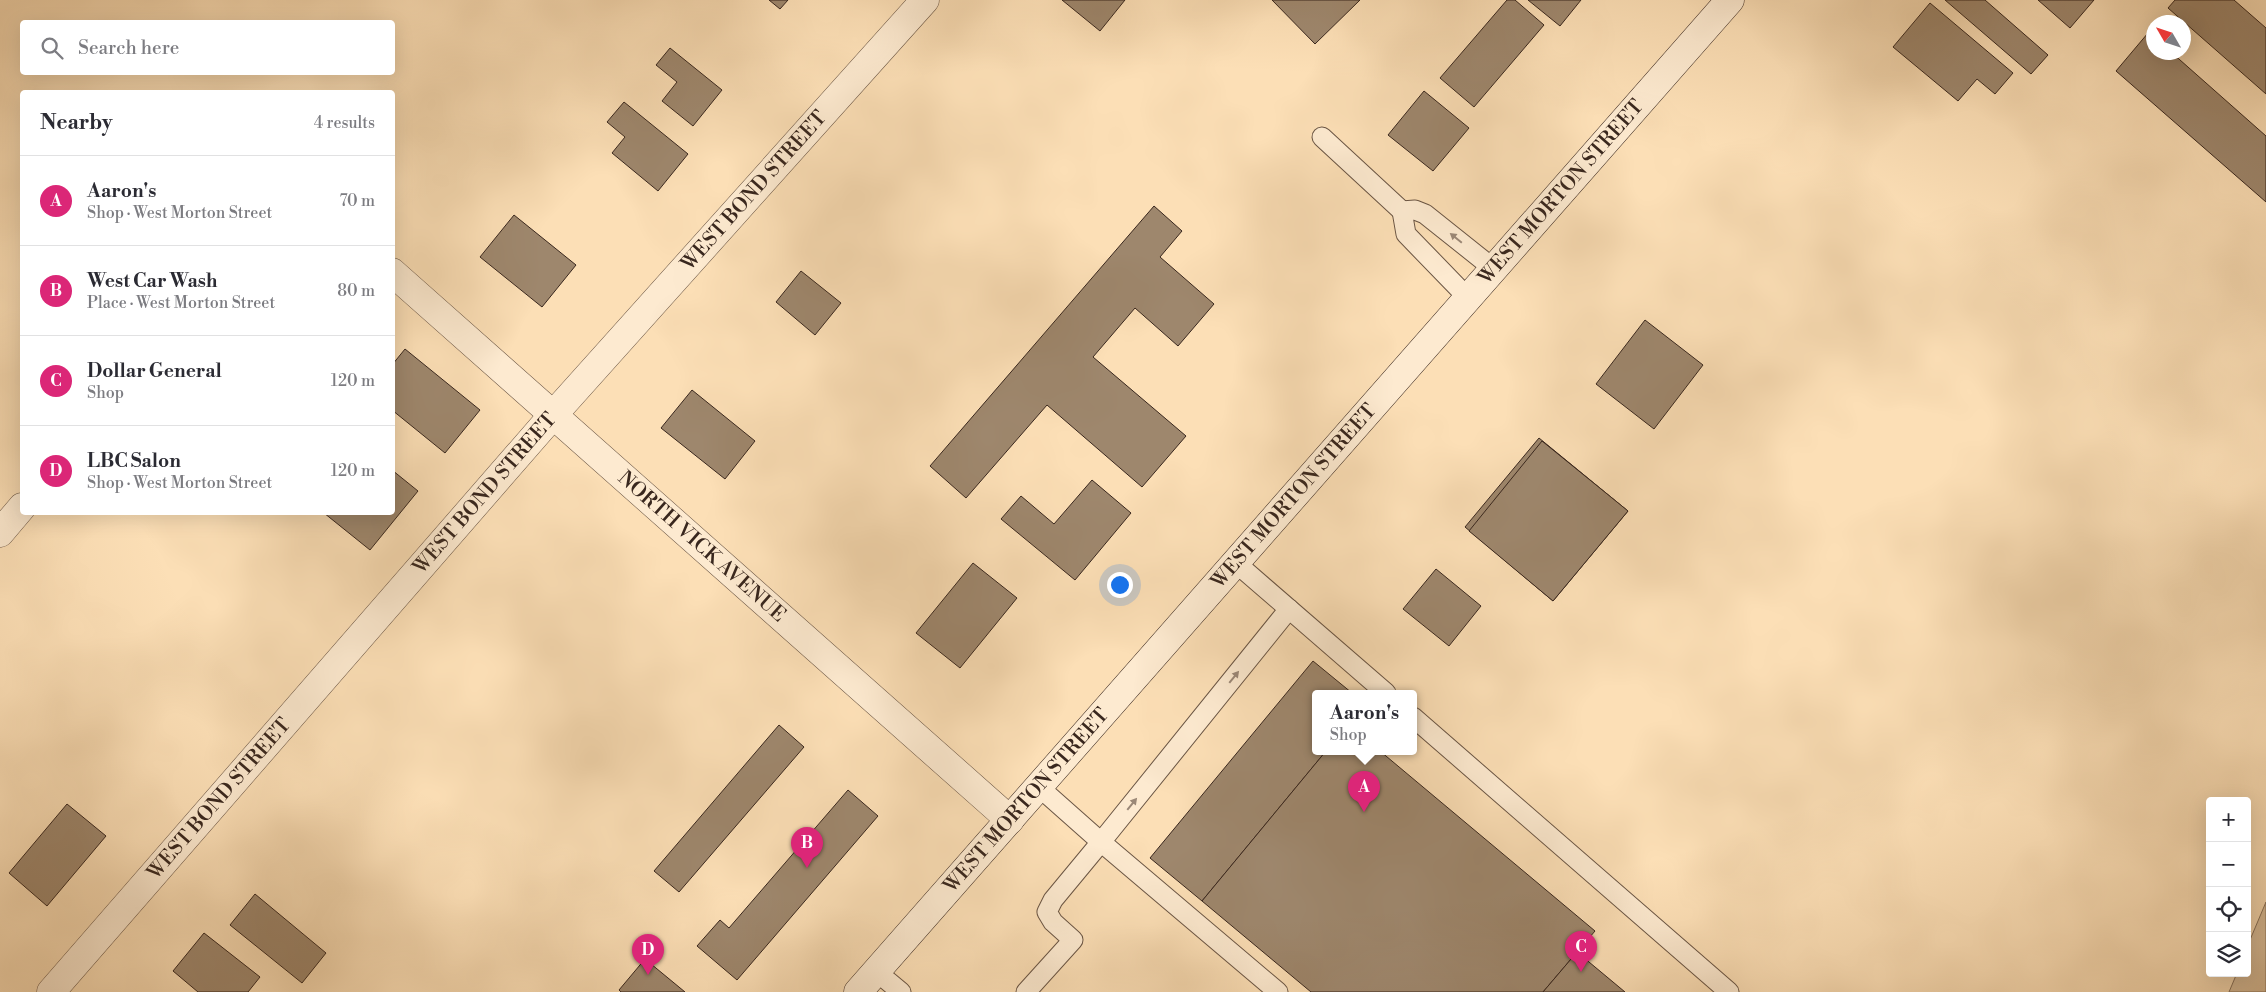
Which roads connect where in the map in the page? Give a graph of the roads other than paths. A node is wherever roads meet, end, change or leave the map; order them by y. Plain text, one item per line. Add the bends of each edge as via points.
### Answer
1 (925, 0) edge
2 (1730, 0) edge
3 (1322, 137) dead end
4 (1402, 211) junction
5 (1494, 269) junction
6 (395, 275) edge
7 (1468, 298) junction
8 (553, 415) junction
9 (20, 509) edge
10 (0, 533) edge
11 (1236, 563) junction
12 (1289, 609) junction
13 (1383, 690) edge
14 (1417, 720) edge
15 (1039, 787) junction
16 (1010, 820) junction
17 (1101, 842) junction
18 (877, 972) junction
19 (51, 992) edge
20 (858, 992) edge
21 (901, 992) edge
22 (1026, 992) edge
23 (1278, 992) edge
24 (1729, 992) edge

1 - 8 street, WEST BOND STREET
2 - 5 street, WEST MORTON STREET
3 - 4 lane
5 -> 4 lane via 1425,214 1415,210
4 - 7 lane via 1406,234
5 - 7 street, WEST MORTON STREET
6 - 8 street, NORTH VICK AVENUE
7 - 11 street, WEST MORTON STREET
8 - 16 street, NORTH VICK AVENUE
8 - 19 street, WEST BOND STREET
9 - 10 street
11 - 12 lane
11 - 15 street, WEST MORTON STREET
12 - 13 lane
17 -> 12 lane
14 - 24 lane
15 - 16 street, WEST MORTON STREET
15 - 17 lane
16 - 18 street, WEST MORTON STREET
17 - 22 lane via 1053,900 1047,912 1073,940
17 - 23 lane
18 - 20 street, WEST MORTON STREET
18 - 21 lane

